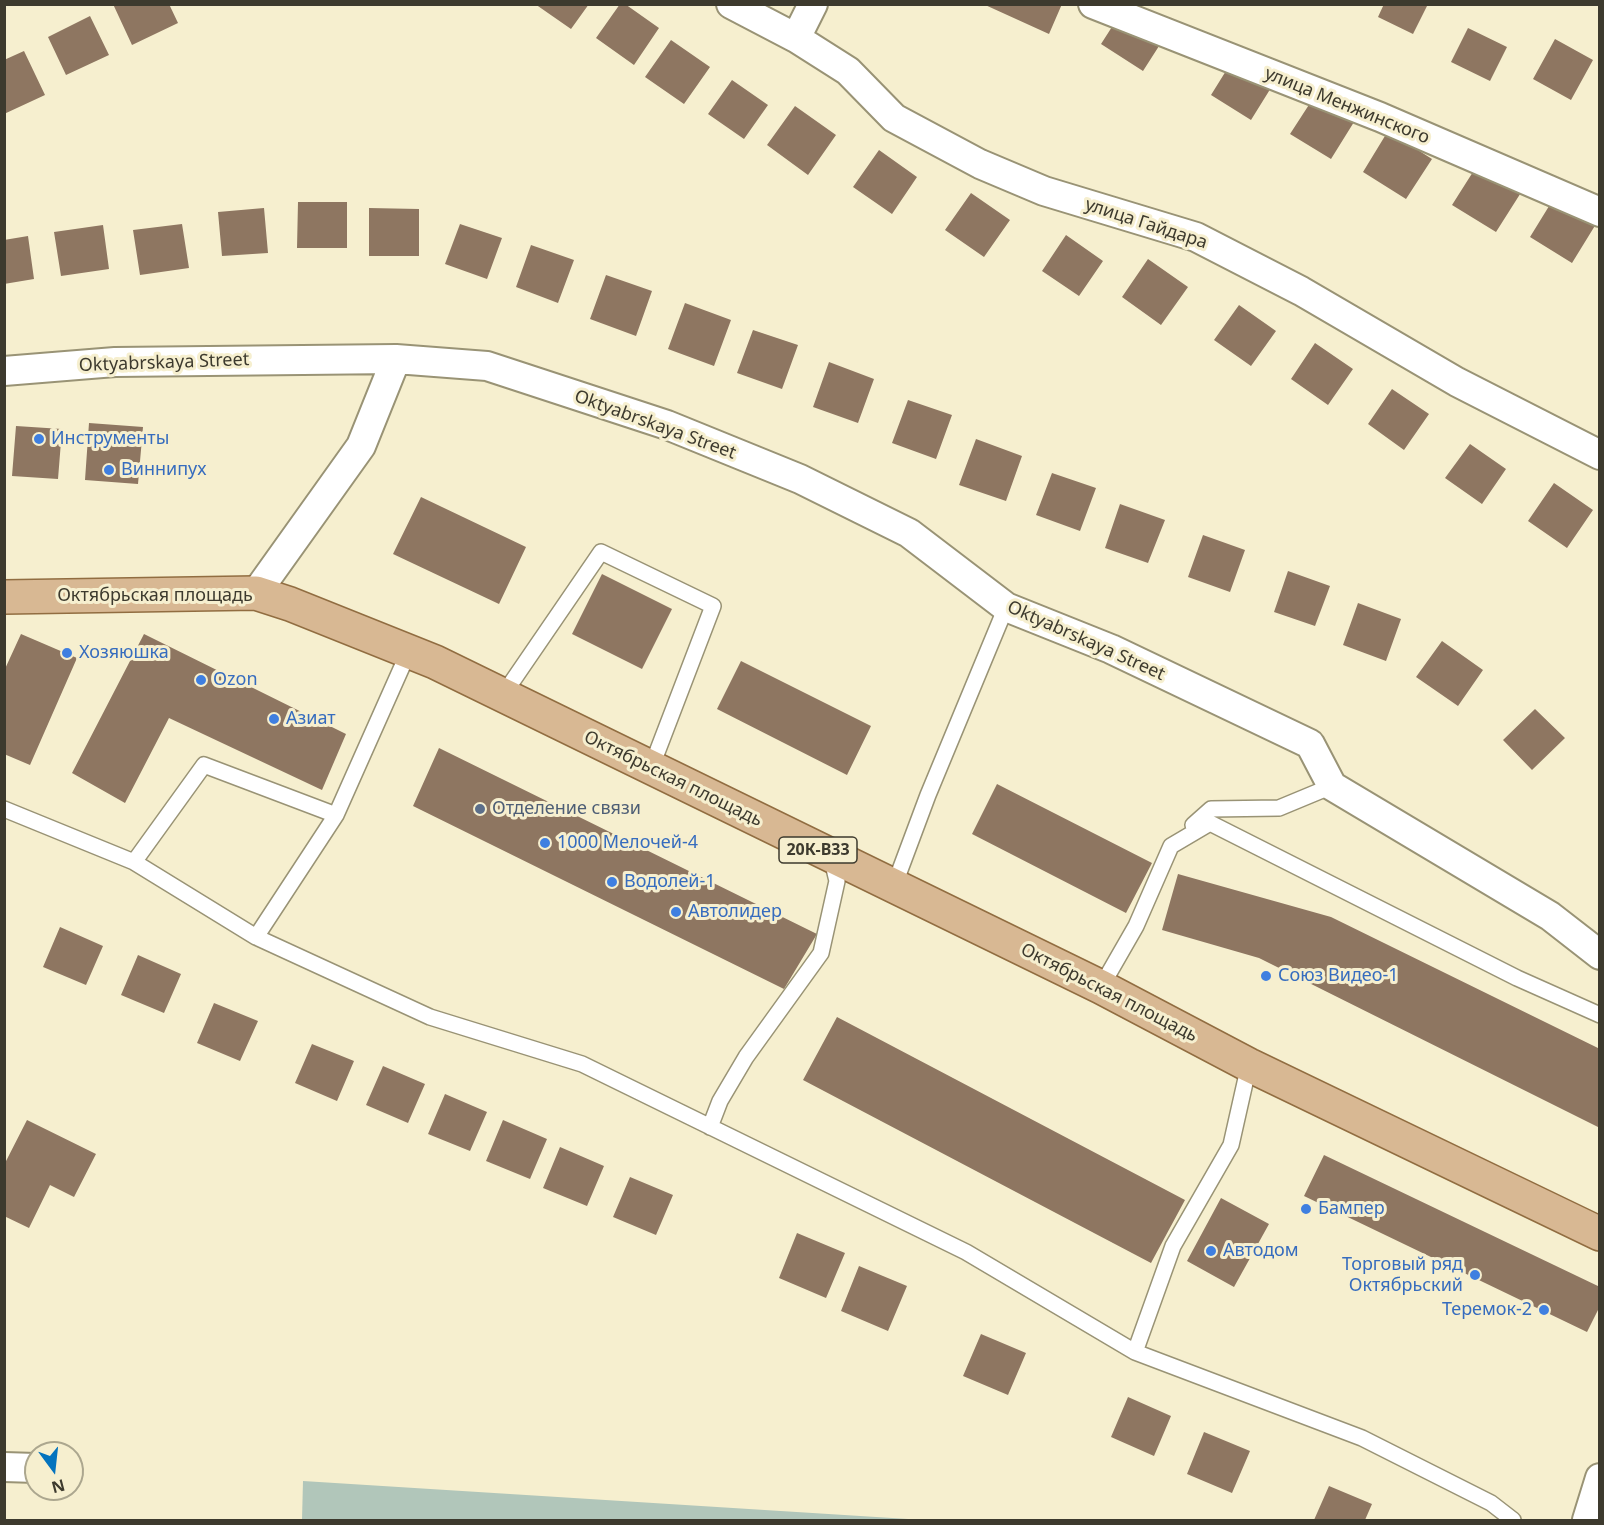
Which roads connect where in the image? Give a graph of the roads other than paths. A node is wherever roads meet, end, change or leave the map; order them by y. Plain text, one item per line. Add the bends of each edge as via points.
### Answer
1 (731, 4) edge
2 (813, 4) edge
3 (1093, 4) edge
4 (796, 38) junction
5 (1599, 212) edge
6 (396, 359) junction
7 (4, 371) edge
8 (1599, 454) edge
9 (256, 593) junction
10 (4, 597) edge
11 (1006, 607) junction
12 (409, 651) junction
13 (503, 695) junction
14 (651, 768) junction
15 (1332, 786) junction
16 (4, 809) edge
17 (336, 815) junction
18 (1172, 846) junction
19 (831, 856) junction
20 (134, 862) junction
21 (894, 886) junction
22 (256, 937) junction
23 (1599, 955) edge
24 (1101, 987) junction
25 (1599, 1015) edge
26 (1250, 1065) junction
27 (710, 1127) junction
28 (1599, 1234) edge
29 (1135, 1353) junction
30 (4, 1467) edge
31 (24, 1468) edge
32 (1599, 1478) edge
33 (1513, 1521) edge
34 (1587, 1521) edge

1 - 4 street, улица Гайдара
2 - 4 street
3 - 5 street, улица Менжинского via 1380,117
4 - 8 street, улица Гайдара via 848,71 894,118 980,164 1044,191 1196,237 1300,291 1457,382
6 - 7 street, Oktyabrskaya Street via 115,362
6 - 9 street via 361,446
6 - 11 street, Oktyabrskaya Street via 488,366 679,430 800,479 909,533
9 - 10 main road, Октябрьская площадь / 20К-В33
9 - 12 main road, Октябрьская площадь / 20К-В33
11 - 15 street, Oktyabrskaya Street via 1111,649 1310,744
11 - 21 lane via 927,795
12 - 13 main road, Октябрьская площадь / 20К-В33
12 - 17 lane
13 - 14 main road, Октябрьская площадь / 20К-В33
13 - 14 lane via 601,552 713,606
14 - 19 main road, Октябрьская площадь / 20К-В33
15 - 18 lane via 1279,808 1211,809
15 - 23 street via 1550,916
16 - 20 lane
17 - 20 lane via 204,765
17 - 22 lane
18 - 24 lane via 1136,926
18 - 25 lane via 1210,823 1517,978
19 - 21 main road, Октябрьская площадь / 20К-В33
19 - 27 lane via 837,881 821,954 746,1057
20 - 22 lane
21 - 24 main road, Октябрьская площадь / 20К-В33
22 - 27 lane via 430,1017 582,1064
24 - 26 main road, Октябрьская площадь / 20К-В33
26 - 28 main road, Октябрьская площадь / 20К-В33
26 - 29 lane via 1231,1144 1173,1246
27 - 29 lane via 966,1252
29 - 33 lane via 1362,1438 1491,1503
30 - 31 street
32 - 34 street

